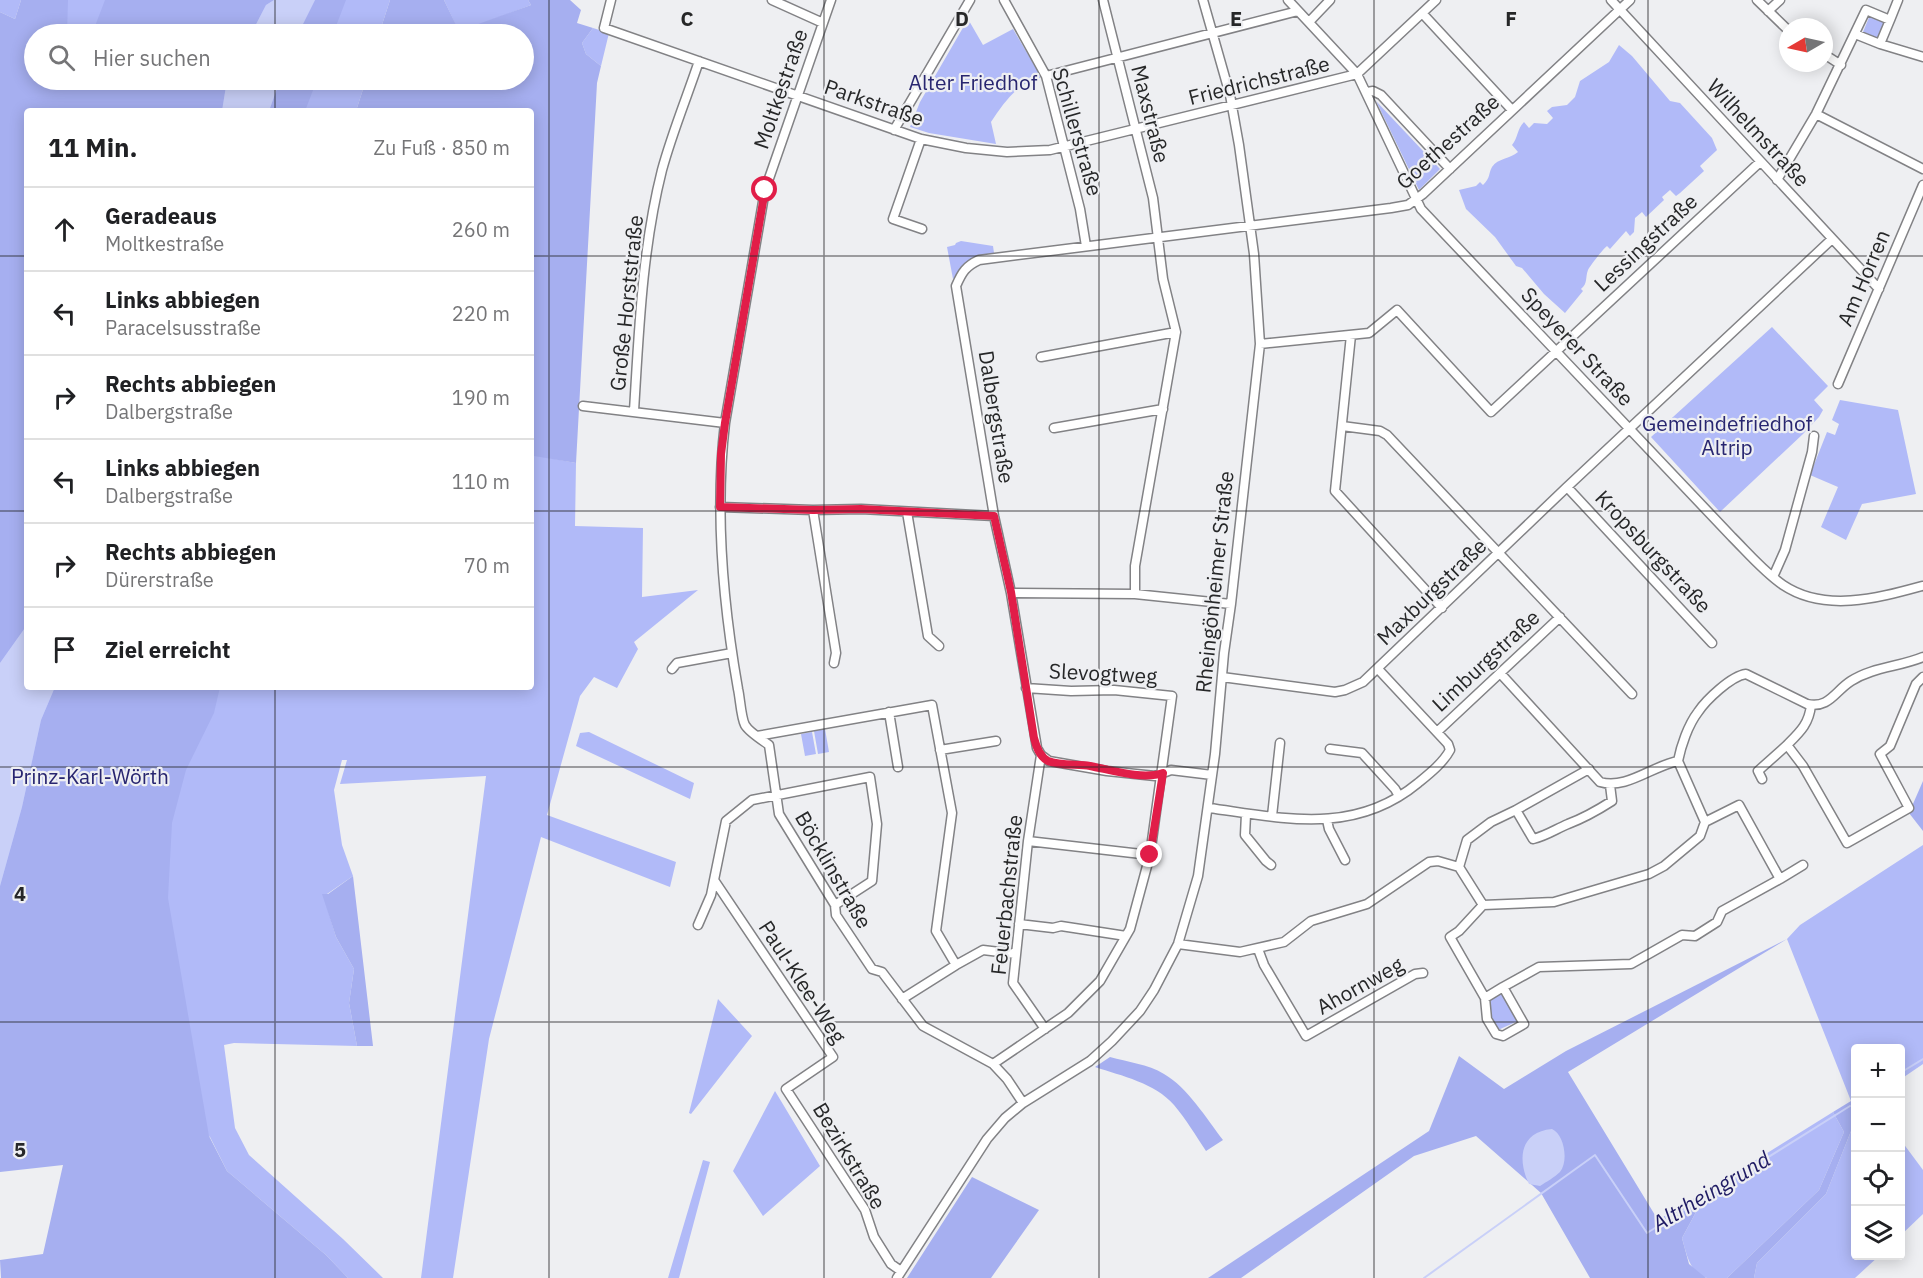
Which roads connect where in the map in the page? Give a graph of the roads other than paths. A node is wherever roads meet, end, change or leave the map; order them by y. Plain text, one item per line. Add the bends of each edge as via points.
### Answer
1 (611, 0) edge
2 (772, 0) edge
3 (831, 0) edge
4 (970, 0) edge
5 (1004, 0) edge
6 (1103, 0) edge
7 (1203, 0) edge
8 (1288, 0) edge
9 (1330, 0) edge
10 (1436, 0) edge
11 (1611, 0) edge
12 (1630, 0) edge
13 (1757, 0) edge
14 (1780, 0) edge
15 (1898, 0) edge
16 (1620, 9) junction
17 (1298, 11) junction
18 (1768, 11) junction
19 (1422, 13) junction
20 (1890, 20) junction
21 (1779, 21) edge
22 (823, 22) junction
23 (1309, 22) junction
24 (1212, 34) junction
25 (1855, 34) junction
26 (1880, 44) junction
27 (1118, 57) junction
28 (1923, 57) edge
29 (1833, 60) edge
30 (699, 61) junction
31 (1841, 65) junction
32 (1357, 74) junction
33 (1046, 76) junction
34 (1366, 92) junction
35 (798, 95) junction
36 (1231, 106) junction
37 (1512, 110) junction
38 (1816, 114) junction
39 (894, 130) junction
40 (1137, 130) junction
41 (921, 139) junction
42 (1064, 148) junction
43 (1760, 162) junction
44 (1450, 169) junction
45 (1923, 169) edge
46 (1777, 180) junction
47 (1923, 185) edge
48 (1417, 200) junction
49 (1250, 225) junction
50 (922, 229) dead end
51 (1158, 237) junction
52 (1832, 239) junction
53 (1086, 246) junction
54 (1879, 289) junction
55 (1176, 332) junction
56 (1351, 335) junction
57 (1260, 344) junction
58 (1557, 350) junction
59 (1041, 357) dead end
60 (1838, 384) dead end
61 (584, 406) dead end
62 (1163, 409) junction
63 (634, 411) junction
64 (725, 423) junction
65 (1342, 426) junction
66 (1053, 428) dead end
67 (1630, 429) junction
68 (1814, 436) dead end
69 (1567, 487) junction
70 (720, 507) junction
71 (813, 510) junction
72 (907, 512) junction
73 (994, 516) junction
74 (1500, 552) junction
75 (1773, 577) junction
76 (1923, 584) edge
77 (1011, 592) junction
78 (1135, 594) junction
79 (1231, 604) junction
80 (1442, 608) junction
81 (1560, 617) junction
82 (1712, 643) dead end
83 (939, 646) dead end
84 (732, 653) junction
85 (1923, 657) edge
86 (834, 663) dead end
87 (672, 669) dead end
88 (1378, 669) junction
89 (1500, 673) junction
90 (1222, 677) junction
91 (1923, 677) edge
92 (1026, 688) junction
93 (1632, 694) dead end
94 (1811, 705) junction
95 (889, 712) junction
96 (1437, 732) junction
97 (758, 736) junction
98 (996, 741) dead end
99 (1280, 743) dead end
100 (1787, 745) junction
101 (1330, 749) dead end
102 (940, 750) junction
103 (1041, 755) junction
104 (1678, 761) junction
105 (898, 767) dead end
106 (1589, 769) junction
107 (1163, 773) junction
108 (1212, 775) junction
109 (1762, 779) dead end
110 (1611, 786) junction
111 (777, 795) junction
112 (1399, 796) junction
113 (1209, 808) junction
114 (1516, 810) junction
115 (1246, 814) junction
116 (1272, 816) junction
117 (1327, 820) junction
118 (1705, 822) junction
119 (1028, 841) junction
120 (1150, 855) junction
121 (1345, 860) dead end
122 (1271, 865) dead end
123 (1803, 865) dead end
124 (1459, 867) junction
125 (1780, 879) junction
126 (714, 880) junction
127 (835, 905) junction
128 (1483, 905) junction
129 (1019, 924) junction
130 (698, 925) dead end
131 (1126, 936) junction
132 (1178, 944) junction
133 (1258, 949) junction
134 (1016, 954) junction
135 (956, 965) junction
136 (1423, 973) dead end
137 (1503, 987) junction
138 (1485, 998) junction
139 (902, 999) junction
140 (1045, 1029) junction
141 (993, 1064) junction
142 (786, 1089) joint
143 (1023, 1103) junction
144 (899, 1274) edge

1 - 30 street, Parkstraße via 604,28
2 - 22 street
3 - 22 street, Moltkestraße
4 - 39 street
5 - 33 street, Schillerstraße
6 - 27 street, Maxstraße
7 - 24 street, Rheingönheimer Straße
8 - 17 street, Speyerer Straße
9 - 23 street
10 - 19 street, Friedrichstraße
11 - 16 street, Wilhelmstraße
12 - 16 street, Goethestraße
13 - 18 street
14 - 18 street
15 - 20 street
16 - 37 street, Goethestraße
16 - 43 street, Wilhelmstraße
17 - 23 street, Speyerer Straße
17 - 24 street
18 - 21 street
19 - 32 street, Friedrichstraße
19 - 37 street
20 - 25 street via 1866,10
20 - 26 street
22 - 35 street, Moltkestraße
23 - 32 street, Speyerer Straße
24 - 27 street
24 - 36 street, Rheingönheimer Straße
25 - 26 street
25 - 31 street
26 - 28 street
27 - 33 street
27 - 40 street, Maxstraße
29 - 31 street
30 - 35 street, Parkstraße
30 - 63 street, Große Horststraße via 663,169 645,255
31 - 38 street
32 - 34 street, Speyerer Straße
32 - 36 street, Friedrichstraße
33 - 42 street, Schillerstraße
34 - 44 street via 1381,96
34 - 48 street, Speyerer Straße
35 - 39 street, Parkstraße
35 - 64 street, Moltkestraße via 765,190
36 - 40 street, Friedrichstraße
36 - 49 street, Rheingönheimer Straße
37 - 44 street, Goethestraße
38 - 45 street
38 - 46 street
39 - 41 street, Parkstraße
40 - 42 street, Friedrichstraße
40 - 51 street, Maxstraße
41 - 42 street, Parkstraße via 1007,152
41 - 50 street via 893,219
42 - 53 street, Schillerstraße
43 - 46 street, Wilhelmstraße
43 - 58 street, Lessingstraße
44 - 48 street, Goethestraße
46 - 52 street, Wilhelmstraße
47 - 54 street, Am Horren
48 - 49 street, Goethestraße via 1390,208
48 - 58 street, Speyerer Straße
49 - 51 street, Dalbergstraße
49 - 57 street, Rheingönheimer Straße
51 - 53 street, Dalbergstraße
51 - 55 street, Maxstraße
52 - 54 street, Wilhelmstraße
52 - 67 street, Maxburgstraße
53 - 73 street, Dalbergstraße via 979,260 969,264 956,286
54 - 60 street, Am Horren
55 - 59 street
55 - 62 street
56 - 57 street
56 - 58 street, Lessingstraße via 1369,333 1396,310 1491,412
56 - 65 street
57 - 79 street, Rheingönheimer Straße
58 - 67 street, Speyerer Straße
61 - 63 street
62 - 66 street
62 - 78 street via 1135,566
63 - 64 street
64 - 70 street, Moltkestraße
65 - 74 street via 1387,435
65 - 80 street via 1335,491
67 - 69 street, Maxburgstraße
67 - 75 street, Speyerer Straße
68 - 75 street via 1785,550
69 - 74 street, Maxburgstraße
69 - 82 street, Kropsburgstraße
70 - 71 street
70 - 84 street, Moltkestraße
71 - 72 street
71 - 86 street via 836,653
72 - 73 street
72 - 83 street via 928,636
73 - 77 street, Dalbergstraße
74 - 80 street, Maxburgstraße
74 - 81 street
75 - 76 street, Speyerer Straße via 1808,597 1834,601 1860,600
77 - 78 street
77 - 92 street, Dalbergstraße
78 - 79 street
79 - 90 street, Rheingönheimer Straße
80 - 88 street, Maxburgstraße
81 - 89 street, Limburgstraße
81 - 93 street
84 - 87 street via 677,663
84 - 97 street, Böcklinstraße via 745,725
85 - 94 street via 1862,674 1825,704
88 - 90 street, Maxburgstraße via 1354,686 1335,692
88 - 96 street
89 - 96 street, Limburgstraße
89 - 106 street
90 - 108 street, Rheingönheimer Straße
91 - 100 street via 1916,684 1890,746 1880,754 1909,808 1847,843
92 - 103 street, Dalbergstraße via 1034,738
92 - 107 street, Slevogtweg via 1172,696
94 - 100 street via 1805,727
94 - 104 street via 1759,679 1737,675 1697,713
95 - 97 street
95 - 102 street via 932,705
95 - 105 street
96 - 112 street via 1450,750 1424,778
97 - 111 street, Böcklinstraße via 769,746
98 - 102 street
99 - 116 street
100 - 109 street via 1758,771
101 - 112 street via 1362,753
102 - 135 street via 952,813 936,931
103 - 107 street via 1048,761 1107,771 1155,776
103 - 119 street, Feuerbachstraße
104 - 110 street
104 - 118 street
106 - 110 street via 1600,782
106 - 114 street
107 - 108 street via 1171,770
107 - 120 street
108 - 113 street, Rheingönheimer Straße
110 - 114 street via 1612,801 1544,837 1533,839
111 - 126 street via 752,800 726,821
111 - 127 street, Böcklinstraße via 779,814
111 - 127 street via 870,777 878,824 872,880
112 - 117 street via 1372,809
113 - 115 street
113 - 132 street, Rheingönheimer Straße via 1198,876
114 - 124 street via 1467,840
115 - 116 street
115 - 122 street via 1245,836
116 - 117 street
117 - 121 street
118 - 125 street via 1739,805
118 - 128 street via 1700,836 1649,874 1554,902
119 - 120 street
119 - 129 street, Feuerbachstraße
120 - 131 street
123 - 125 street
124 - 128 street
124 - 133 street via 1429,862 1367,904 1311,921 1284,942
125 - 137 street via 1722,911 1717,922 1695,936 1682,935 1631,964 1539,967
126 - 130 street
126 - 142 street, Paul-Klee-Weg via 833,1057
127 - 139 street, Böcklinstraße via 836,915 872,969 882,972
128 - 138 street via 1450,936
129 - 131 street
129 - 134 street, Feuerbachstraße
131 - 140 street via 1100,981 1068,1013
132 - 133 street via 1240,952
132 - 143 street, Rheingönheimer Straße via 1140,1011 1112,1041 1090,1060
133 - 136 street, Ahornweg via 1306,1036
134 - 135 street via 983,950
134 - 140 street, Feuerbachstraße via 1013,983
135 - 139 street
137 - 138 street
137 - 138 street via 1524,1024 1503,1036 1496,1034 1487,1019
139 - 141 street, Böcklinstraße via 923,1026
140 - 141 street
141 - 143 street, Böcklinstraße
142 - 144 street, Bezirkstraße via 865,1210 874,1237
143 - 144 street, Bezirkstraße via 987,1139

